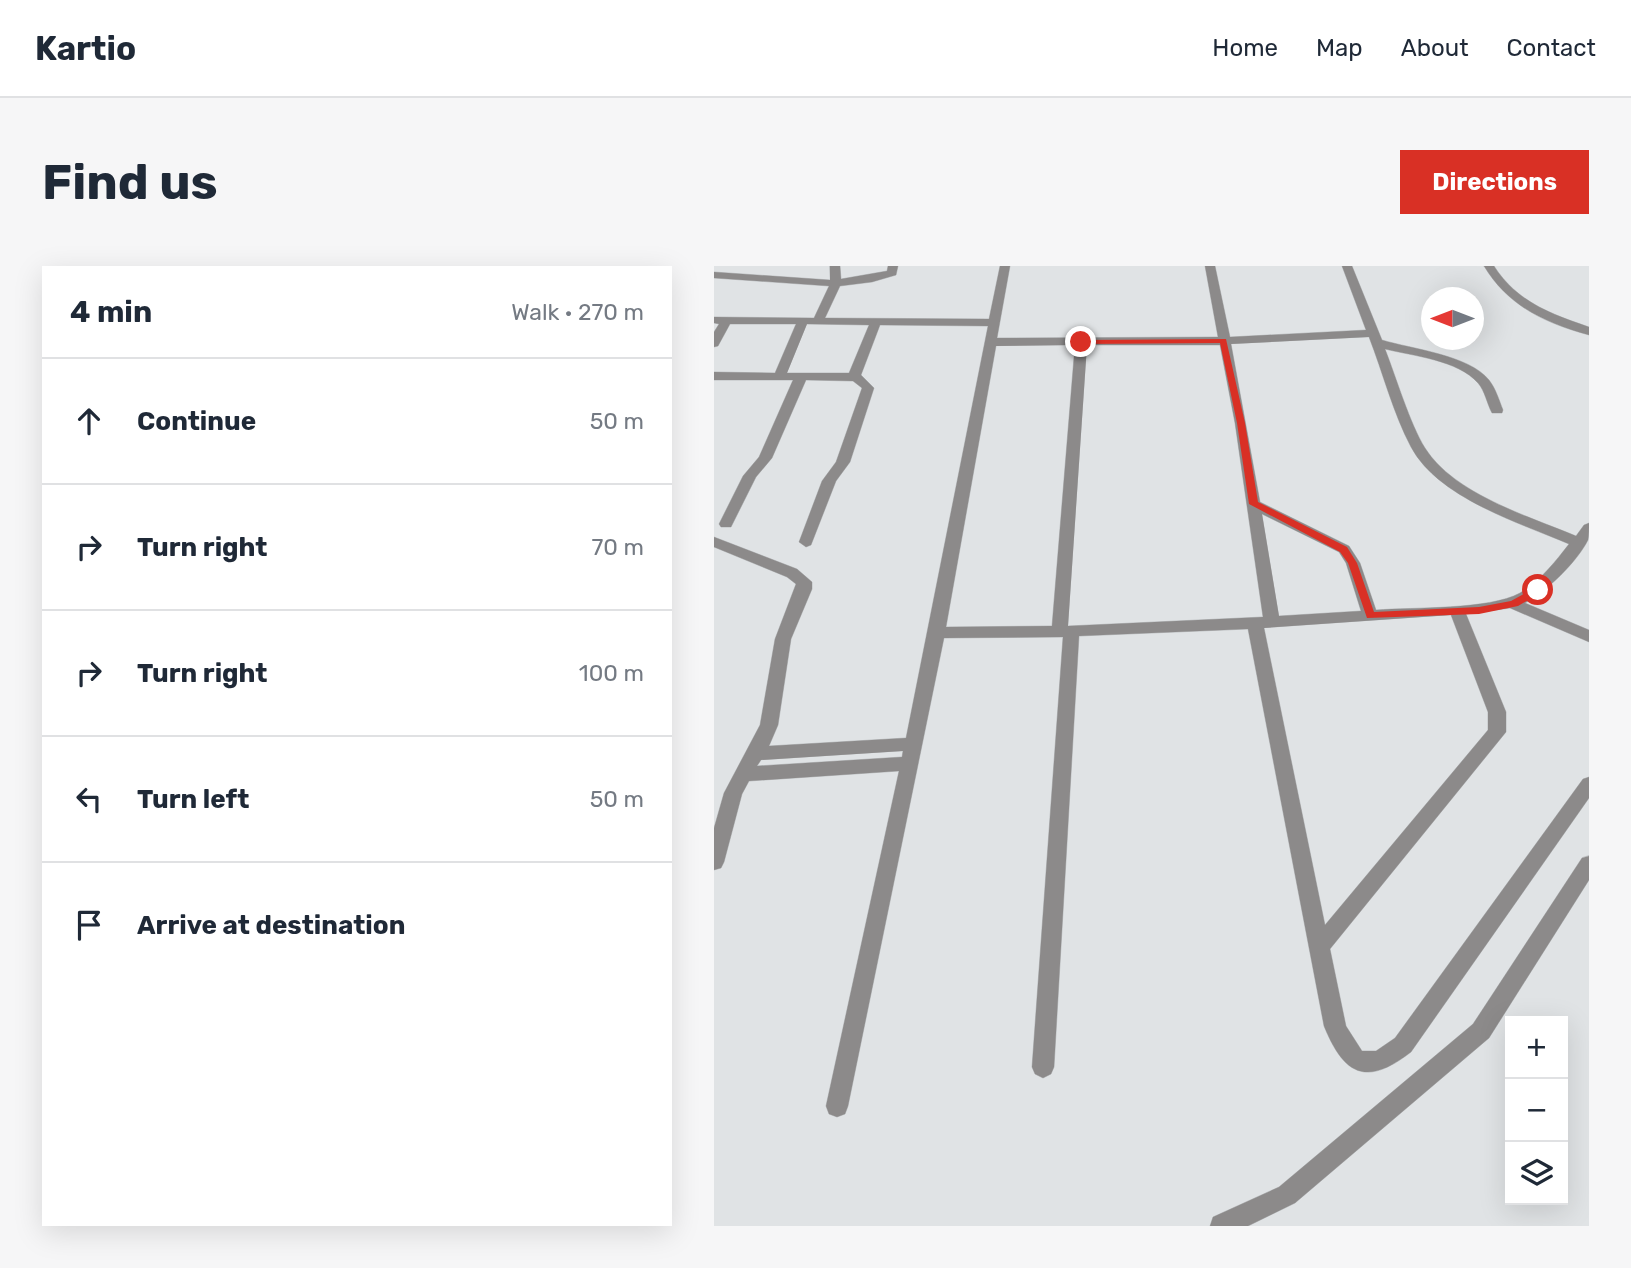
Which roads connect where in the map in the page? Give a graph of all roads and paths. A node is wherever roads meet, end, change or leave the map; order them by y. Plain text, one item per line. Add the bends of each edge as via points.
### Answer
1 (835, 266) edge
2 (894, 266) edge
3 (1005, 266) edge
4 (1210, 266) edge
5 (1348, 266) edge
6 (1489, 266) edge
7 (714, 275) edge
8 (836, 283) junction
9 (720, 320) edge
10 (996, 320) junction
11 (803, 321) junction
12 (818, 321) junction
13 (876, 321) junction
14 (1589, 331) edge
15 (1376, 338) junction
16 (1223, 341) junction
17 (993, 342) junction
18 (1081, 342) junction
19 (714, 343) edge
20 (714, 376) edge
21 (779, 377) junction
22 (801, 377) junction
23 (854, 377) junction
24 (1497, 410) dead end
25 (1254, 504) junction
26 (726, 524) dead end
27 (1589, 528) edge
28 (714, 542) edge
29 (806, 542) dead end
30 (1578, 542) junction
31 (1514, 604) junction
32 (1457, 612) junction
33 (1370, 615) junction
34 (1263, 622) junction
35 (1065, 631) junction
36 (937, 633) junction
37 (1589, 636) edge
38 (912, 744) junction
39 (756, 754) junction
40 (908, 764) junction
41 (744, 774) junction
42 (1589, 784) edge
43 (714, 862) edge
44 (1589, 864) edge
45 (1319, 947) junction
46 (1042, 1067) dead end
47 (837, 1106) dead end
48 (1223, 1226) edge

1 - 8 street
2 - 8 street via 892,273 875,280
3 - 10 street
4 - 16 street
5 - 15 street
6 - 14 street via 1506,292 1521,304
7 - 8 street
8 - 12 street
9 - 11 street
9 - 19 street
10 - 13 street
10 - 17 street
11 - 12 street
11 - 21 street
12 - 13 street
13 - 23 street
15 - 16 street
15 - 24 street via 1475,374
15 - 30 street via 1418,448 1432,467 1472,495
16 - 18 street
16 - 25 street
17 - 18 street
17 - 36 street
18 - 35 street
20 - 21 street
21 - 22 street
22 - 23 street
22 - 26 street via 765,458 750,476
23 - 29 street via 865,383 867,393 843,462 829,481
25 - 33 street via 1344,549
25 - 34 street
27 - 30 street
28 - 39 street via 804,582 802,599 783,639 769,724
30 - 31 street via 1538,590
31 - 32 street
31 - 37 street
32 - 33 street
32 - 45 street via 1497,712 1497,732
33 - 34 street
34 - 35 street
34 - 45 street
35 - 36 street
35 - 46 street
36 - 38 street
38 - 39 street
38 - 40 street
39 - 41 street
40 - 41 street
40 - 47 street
41 - 43 street via 730,803
42 - 45 street via 1429,1012 1386,1059 1361,1063 1348,1053 1335,1026
44 - 48 street via 1481,1031 1287,1195

